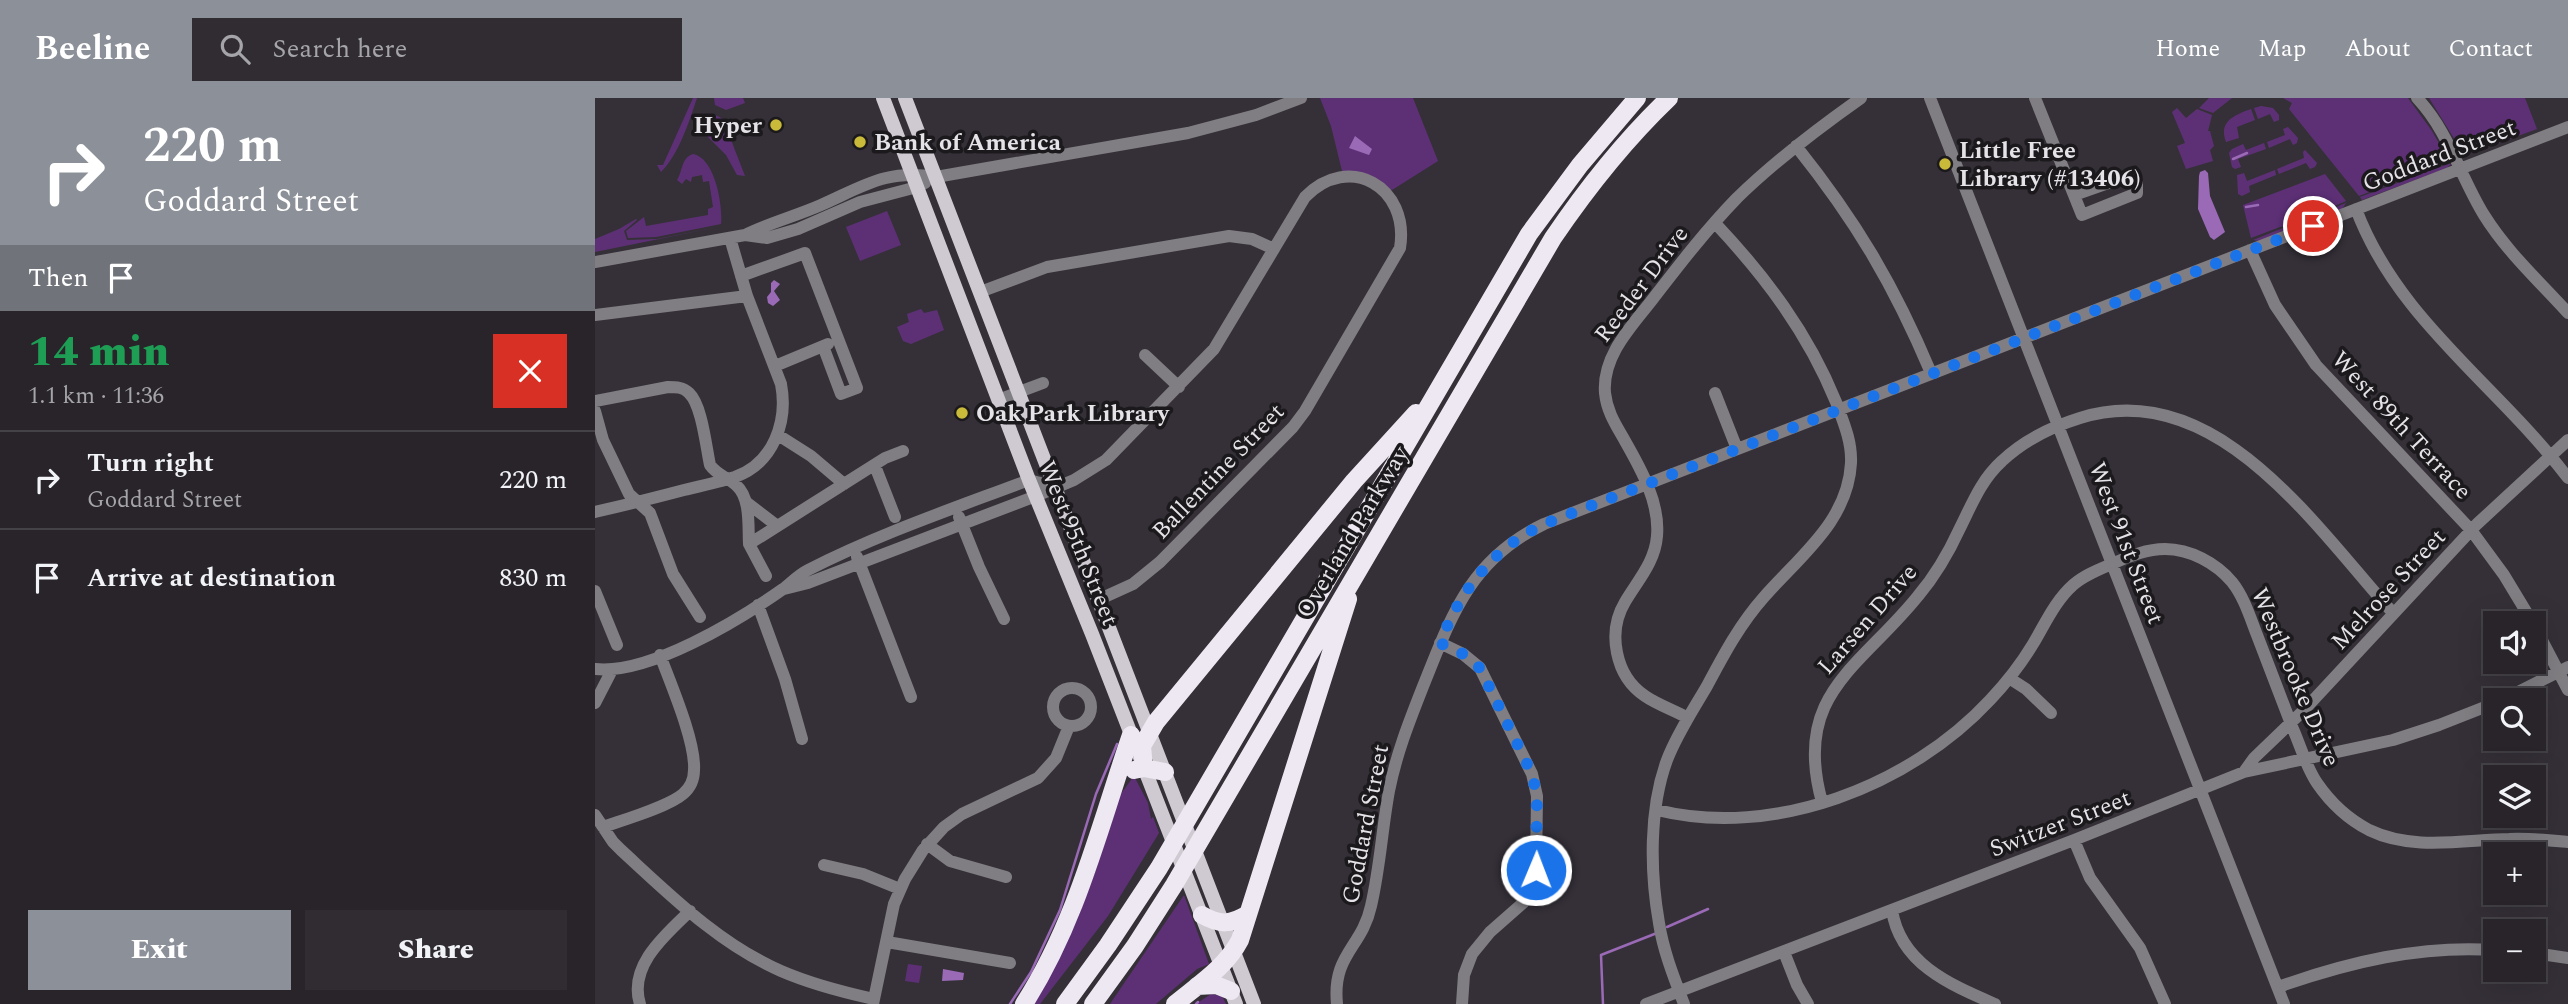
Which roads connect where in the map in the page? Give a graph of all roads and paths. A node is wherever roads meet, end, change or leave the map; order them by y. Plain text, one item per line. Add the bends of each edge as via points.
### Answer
1 (883, 98) edge
2 (905, 98) edge
3 (1301, 98) edge
4 (1637, 98) edge
5 (1669, 98) edge
6 (1861, 98) edge
7 (1930, 98) edge
8 (2417, 98) edge
9 (2038, 99) edge
10 (2568, 127) edge
11 (1796, 146) junction
12 (2461, 169) junction
13 (936, 177) junction
14 (914, 180) junction
15 (2074, 195) junction
16 (2356, 209) junction
17 (1715, 223) junction
18 (730, 237) junction
19 (1273, 249) junction
20 (2250, 250) junction
21 (595, 262) edge
22 (741, 276) junction
23 (980, 292) junction
24 (747, 296) junction
25 (2566, 308) edge
26 (595, 315) edge
27 (2024, 339) junction
28 (838, 340) junction
29 (823, 346) junction
30 (1145, 355) dead end
31 (775, 366) junction
32 (1931, 373) junction
33 (1043, 383) dead end
34 (1179, 387) junction
35 (1440, 387) junction
36 (1018, 393) junction
37 (1715, 393) dead end
38 (998, 400) junction
39 (595, 401) edge
40 (1839, 410) junction
41 (595, 411) edge
42 (2058, 425) junction
43 (778, 435) junction
44 (2568, 440) edge
45 (1737, 449) junction
46 (903, 451) dead end
47 (2551, 456) junction
48 (875, 466) junction
49 (2568, 478) edge
50 (726, 479) junction
51 (1029, 480) junction
52 (844, 484) junction
53 (1646, 484) junction
54 (1055, 487) junction
55 (1035, 496) junction
56 (639, 501) junction
57 (746, 502) junction
58 (955, 508) junction
59 (595, 512) edge
60 (895, 517) dead end
61 (962, 524) junction
62 (776, 525) junction
63 (2471, 530) junction
64 (749, 544) junction
65 (853, 548) junction
66 (859, 563) junction
67 (2112, 564) junction
68 (1356, 573) junction
69 (766, 576) dead end
70 (784, 589) junction
71 (595, 592) edge
72 (1100, 599) junction
73 (758, 605) junction
74 (2525, 611) edge
75 (2393, 613) junction
76 (700, 617) dead end
77 (1004, 618) dead end
78 (1440, 643) junction
79 (2546, 644) edge
80 (617, 645) dead end
81 (660, 655) junction
82 (595, 669) edge
83 (2563, 669) edge
84 (612, 670) junction
85 (2009, 678) junction
86 (2526, 688) edge
87 (2568, 690) edge
88 (911, 698) dead end
89 (595, 703) edge
90 (2483, 708) edge
91 (2051, 713) dead end
92 (1688, 718) junction
93 (2291, 723) junction
94 (1069, 726) dead end
95 (1150, 730) junction
96 (1131, 735) junction
97 (803, 739) dead end
98 (2306, 760) junction
99 (1144, 768) junction
100 (2243, 772) junction
101 (1167, 776) junction
102 (1117, 782) junction
103 (2201, 790) junction
104 (1822, 802) junction
105 (1657, 810) junction
106 (595, 815) edge
107 (603, 827) junction
108 (2074, 840) junction
109 (2568, 842) edge
110 (927, 845) junction
111 (824, 865) dead end
112 (1006, 877) dead end
113 (900, 889) junction
114 (1892, 910) junction
115 (690, 911) junction
116 (1201, 913) junction
117 (1248, 914) junction
118 (1224, 924) junction
119 (887, 942) junction
120 (2483, 950) edge
121 (1784, 952) junction
122 (1234, 953) junction
123 (2546, 955) edge
124 (2568, 958) edge
125 (1010, 963) dead end
126 (1221, 966) junction
127 (1197, 986) junction
128 (2278, 987) junction
129 (1233, 998) edge
130 (1681, 998) edge
131 (873, 1002) edge
132 (640, 1004) edge
133 (1024, 1004) edge
134 (1065, 1004) edge
135 (1093, 1004) edge
136 (1174, 1004) edge
137 (1254, 1004) edge
138 (1337, 1004) edge
139 (1462, 1004) edge
140 (1646, 1004) edge
141 (1808, 1004) edge
142 (1996, 1004) edge
143 (2165, 1004) edge
144 (2284, 1004) edge

1 - 14 main road, West 95th Street
2 - 13 main road, West 95th Street
3 - 13 street via 1188,134
4 - 35 highway, Overland Parkway via 1529,234
5 - 68 highway, Overland Parkway via 1632,135 1567,218
6 - 11 street, Reeder Drive
7 - 27 street, West 91st Street
8 - 12 street via 2442,131
9 - 15 street
10 - 12 street, Goddard Street
11 - 17 street, Reeder Drive
11 - 32 street via 1865,240
12 - 16 street, Goddard Street
12 - 25 street via 2501,241
13 - 14 street
13 - 23 main road, West 95th Street
14 - 18 street via 787,232 767,238
14 - 38 main road, West 95th Street
15 - 15 street via 2082,215 2137,193 2137,184 2128,176
16 - 20 street, Goddard Street
16 - 47 street via 2383,265 2414,310
17 - 40 street via 1782,303 1811,349
17 - 53 street, Reeder Drive via 1627,333 1608,367 1605,388 1610,414
18 - 21 street
18 - 22 street
19 - 23 street via 1252,239 1229,236 1056,265
19 - 34 street via 1214,349
19 - 72 street, Ballentine Street via 1305,197 1323,182 1339,177 1374,183 1391,198 1401,220 1400,248 1305,411 1160,562 1133,584
20 - 27 street, Goddard Street
20 - 63 street, West 89th Terrace via 2275,305 2316,365
22 - 24 street
22 - 28 street via 805,253
23 - 36 main road, West 95th Street
24 - 26 street
24 - 31 street
27 - 32 street, Goddard Street
27 - 42 street, West 91st Street
28 - 29 street
28 - 29 street via 857,388 841,394
29 - 31 street
30 - 34 street
31 - 43 street via 784,399
32 - 40 street, Goddard Street
33 - 36 street
34 - 54 street via 1106,460
35 - 95 highway via 1354,481
35 - 134 highway, Overland Parkway via 1159,868
36 - 38 street
36 - 54 main road, West 95th Street
37 - 45 street
38 - 51 main road, West 95th Street
39 - 50 street via 668,387 688,391 695,400 710,465
40 - 45 street, Goddard Street
40 - 92 street via 1851,463 1840,509 1743,622
41 - 56 street via 625,487
42 - 67 street, West 91st Street
42 - 75 street, Larsen Drive via 2090,415 2135,411 2168,416 2205,432 2276,482
42 - 104 street, Larsen Drive via 2013,451 1991,472 1921,593 1833,688 1815,736 1814,768
43 - 50 street via 762,459
43 - 52 street
44 - 47 street, Melrose Street
45 - 53 street, Goddard Street
46 - 48 street
47 - 49 street
47 - 63 street, Melrose Street
48 - 52 street
48 - 60 street
50 - 56 street
50 - 57 street via 738,486
51 - 54 street
51 - 55 main road, West 95th Street
51 - 58 street
52 - 62 street
53 - 78 street, Goddard Street via 1544,524 1507,545 1467,588
53 - 92 street, Reeder Drive via 1655,509 1657,542 1648,568 1620,613 1618,656 1637,690
54 - 55 street
54 - 72 main road, West 95th Street
55 - 61 street
55 - 96 main road, West 95th Street
56 - 59 street
56 - 76 street via 650,513 673,574
57 - 62 street
57 - 64 street
58 - 61 street
58 - 65 street
61 - 66 street
61 - 77 street
62 - 64 street
63 - 74 street, West 89th Terrace
63 - 75 street, Melrose Street
64 - 69 street
65 - 66 street
65 - 70 street via 804,572
66 - 70 street
66 - 88 street
67 - 85 street, Westbrooke Drive via 2087,575 2062,597
67 - 93 street, Westbrooke Drive via 2162,549 2197,556 2221,571 2248,612
67 - 103 street, West 91st Street
68 - 117 highway
68 - 135 highway, Overland Parkway via 1174,885
70 - 73 street
71 - 80 street
72 - 95 main road, West 95th Street
73 - 81 street via 723,627
73 - 97 street
75 - 93 street, Melrose Street
78 - 138 street, Goddard Street via 1393,771 1371,905 1364,928 1342,962
78 - 139 street via 1480,668 1532,774 1537,796 1533,884 1523,903 1472,954 1464,975
79 - 83 street, West 89th Terrace
81 - 84 street
81 - 107 street via 693,757 693,778 674,800
82 - 84 street
83 - 86 street
83 - 87 street, West 89th Terrace
84 - 89 street
85 - 91 street
85 - 104 street, Westbrooke Drive via 1977,713 1919,759 1862,789
90 - 98 street, Switzer Street via 2393,740
92 - 105 street via 1667,761
93 - 98 street, Westbrooke Drive
93 - 100 street, Melrose Street
94 - 110 street via 1056,758 1038,778 962,814
95 - 99 highway via 1142,746
95 - 101 main road, West 95th Street
96 - 99 main road, West 95th Street
96 - 102 highway
98 - 100 street, Switzer Street
98 - 109 street, Westbrooke Drive via 2316,781 2340,810 2388,837 2428,843
99 - 101 highway
99 - 102 highway
99 - 116 main road, West 95th Street
100 - 103 street, Switzer Street
101 - 118 main road, West 95th Street
102 - 133 highway via 1063,933
103 - 108 street, Switzer Street
103 - 128 street, West 91st Street
104 - 105 street, Westbrooke Drive via 1747,816
105 - 130 street via 1653,862 1659,924
106 - 107 street
107 - 115 street via 621,850
108 - 114 street, Switzer Street
108 - 143 street via 2090,878 2140,948
110 - 112 street via 950,861
110 - 113 street
111 - 113 street
113 - 119 street
114 - 121 street, Switzer Street
114 - 142 street via 1894,925 1919,962 1948,983
115 - 131 street via 739,948 780,971
115 - 132 street via 642,965 637,986
116 - 118 highway
116 - 126 main road, West 95th Street
117 - 118 highway
117 - 122 highway
118 - 122 main road, West 95th Street
119 - 125 street
119 - 131 street
120 - 128 street via 2371,959
121 - 130 street, Switzer Street
121 - 141 street
122 - 126 highway
122 - 137 main road, West 95th Street
123 - 124 street
126 - 127 highway
126 - 129 main road, West 95th Street
127 - 129 highway via 1216,985
127 - 136 highway
128 - 144 street, West 91st Street
130 - 140 street, Switzer Street

